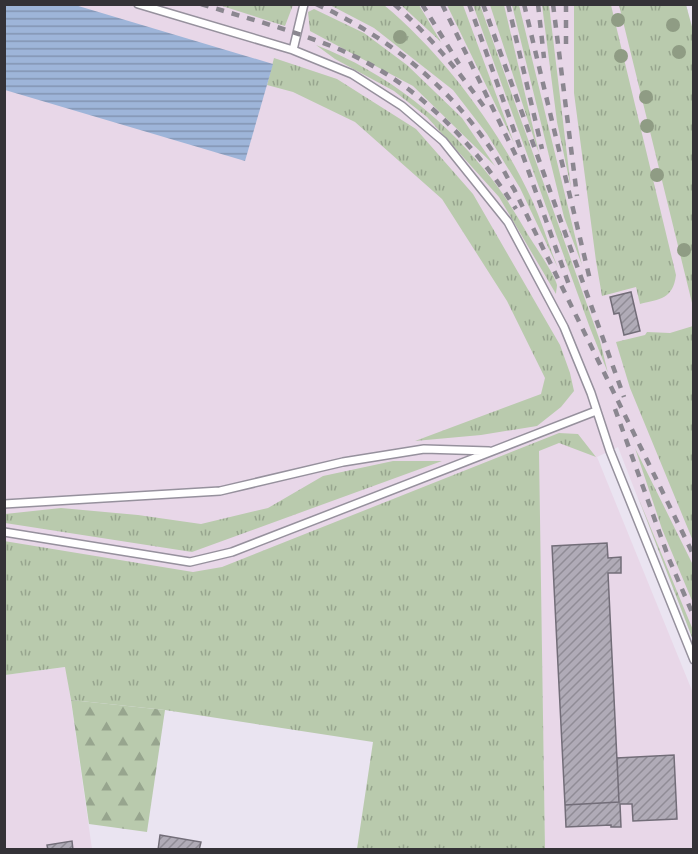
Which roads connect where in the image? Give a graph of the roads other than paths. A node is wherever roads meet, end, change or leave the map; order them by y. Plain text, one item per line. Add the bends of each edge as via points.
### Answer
1 (138, 4) edge
2 (304, 4) edge
3 (293, 50) junction
4 (596, 411) junction
5 (495, 451) junction
6 (4, 504) edge
7 (4, 532) edge
8 (693, 660) edge

1 - 3 lane
2 - 3 lane
3 - 4 lane via 352,74 402,106 443,141 508,222 564,327
4 - 5 lane
4 - 8 lane
5 - 6 lane via 424,449 343,462 220,491
5 - 7 lane via 232,552 190,562

